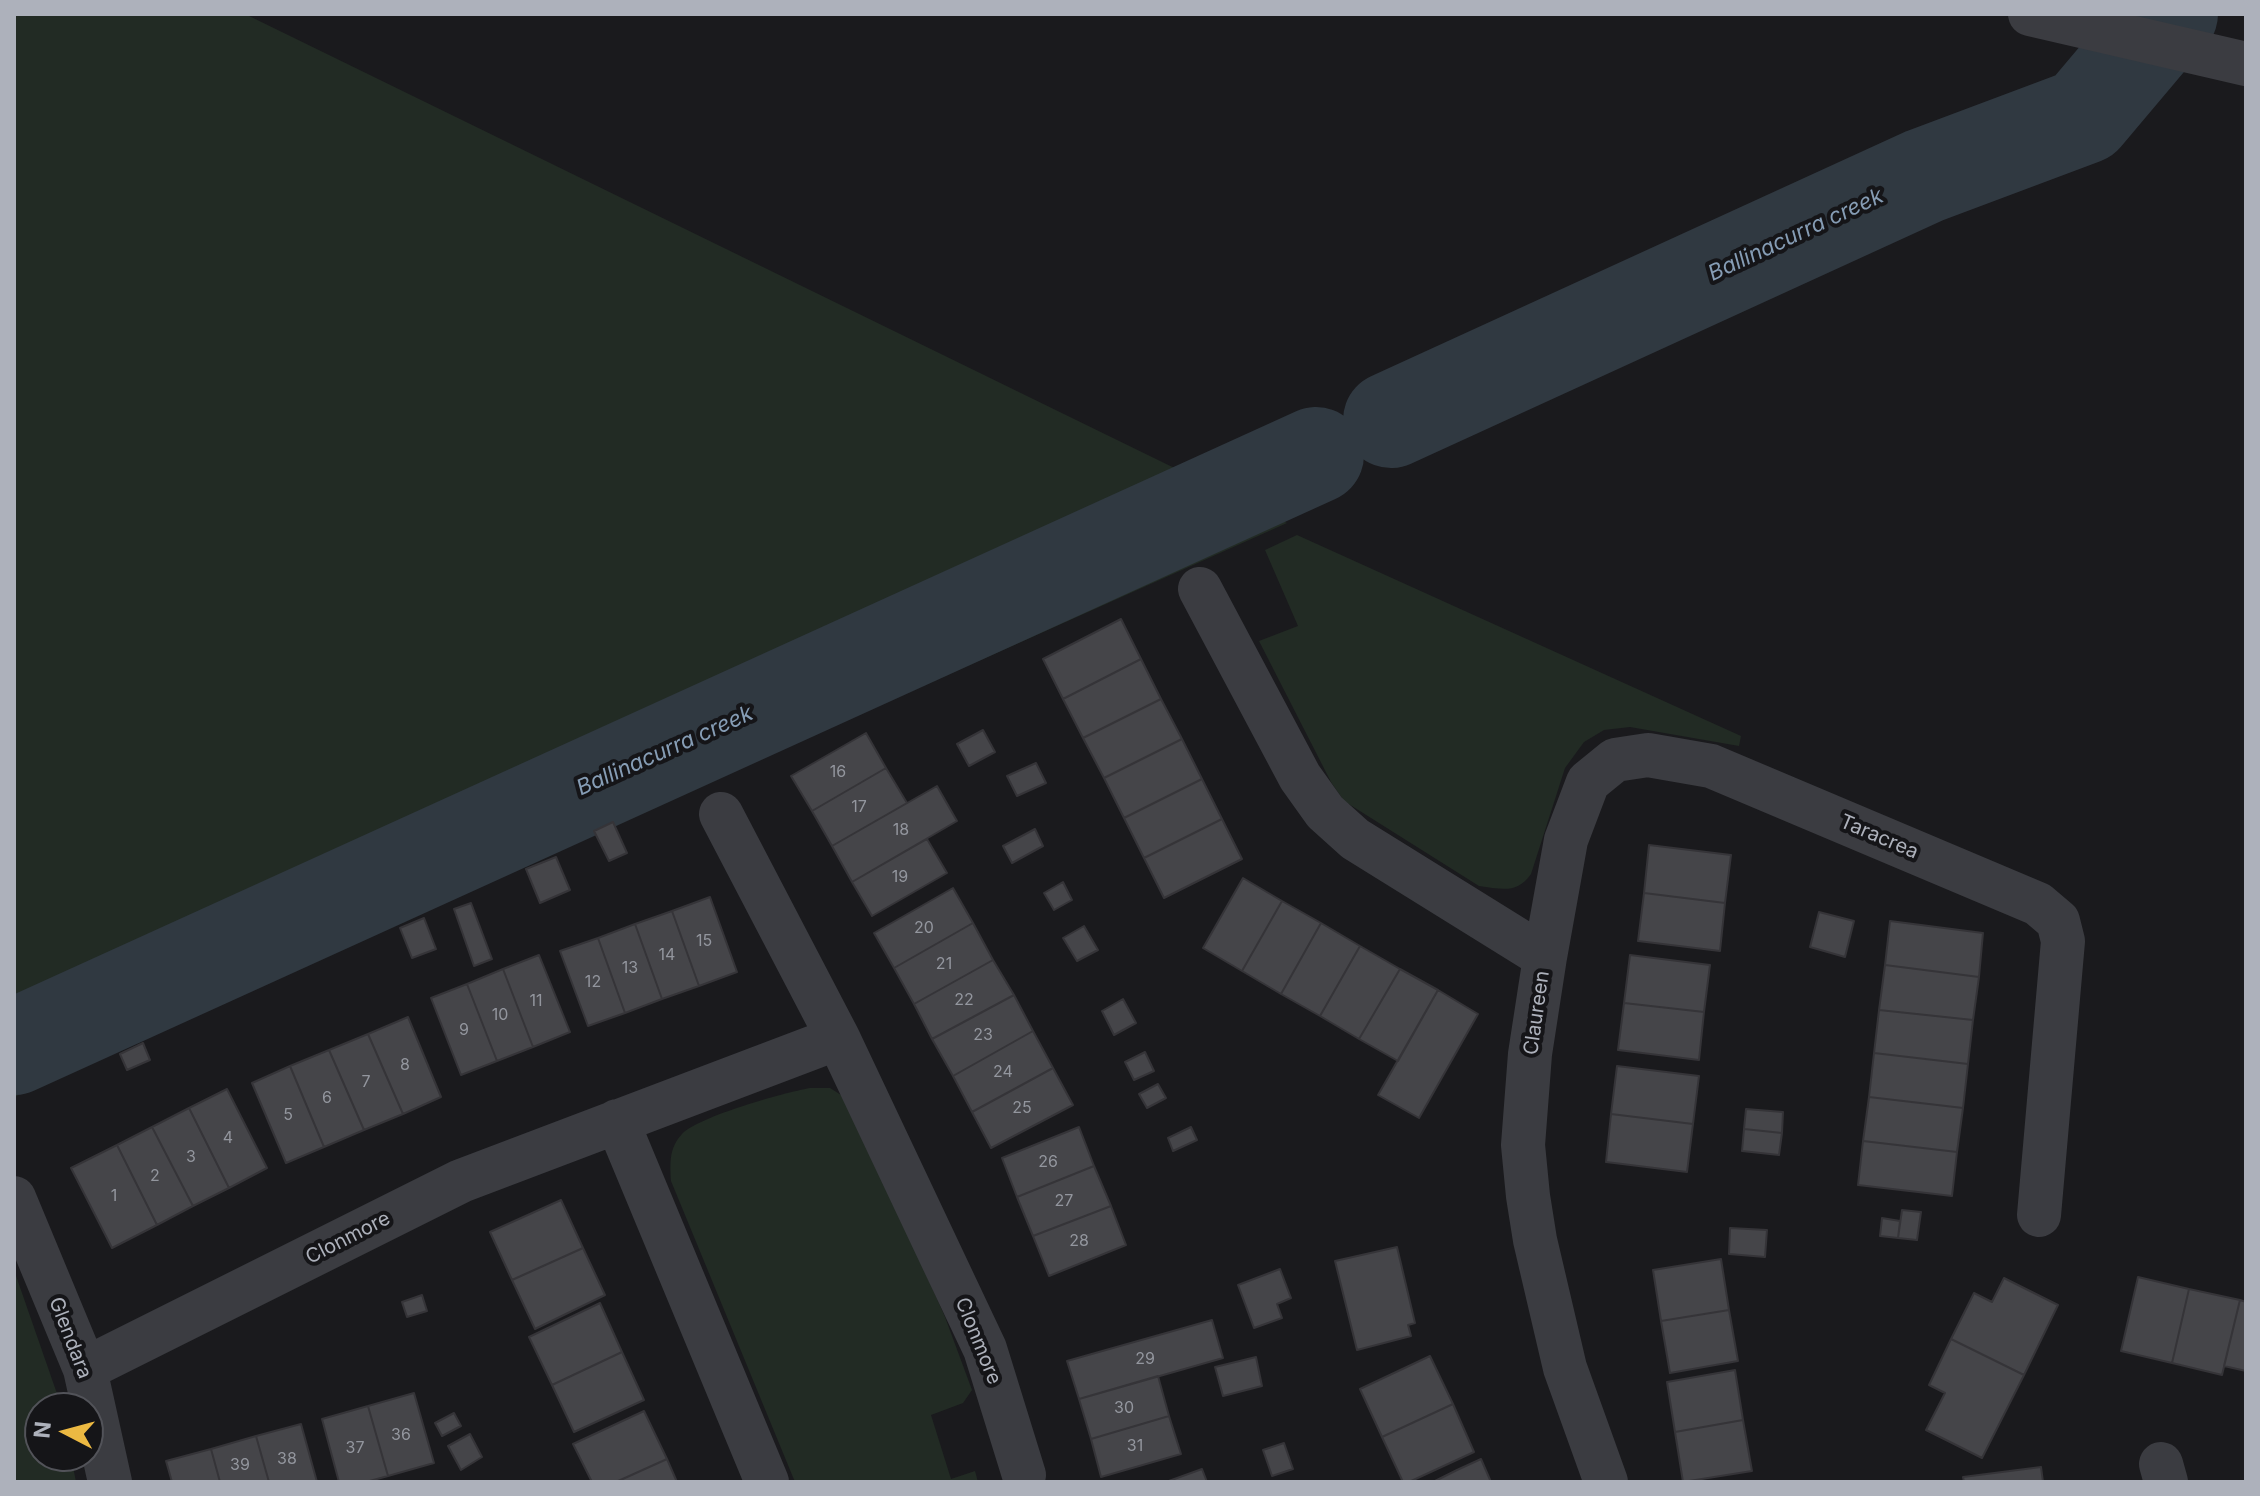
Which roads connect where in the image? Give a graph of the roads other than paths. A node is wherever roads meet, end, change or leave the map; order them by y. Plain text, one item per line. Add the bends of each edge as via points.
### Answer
1 (2030, 14) edge
2 (2246, 64) edge
3 (1200, 589) dead end
4 (721, 814) dead end
5 (1545, 957) junction
6 (838, 1038) junction
7 (617, 1121) junction
8 (14, 1198) edge
9 (2039, 1215) dead end
10 (85, 1369) junction
11 (1024, 1475) dead end
12 (110, 1482) edge
13 (767, 1482) edge
14 (1606, 1482) edge

1 - 2 street
3 - 5 street, Claureen via 1300,777 1325,812 1355,839
4 - 6 street, Clonmore
5 - 9 street, Taracrea via 1566,840 1588,782 1615,760 1648,755 1711,766 2038,904 2058,921 2063,941
5 - 14 street, Claureen via 1523,1145 1528,1196 1565,1368
6 - 7 street, Clonmore
6 - 11 street, Clonmore via 985,1349
7 - 10 street, Clonmore via 461,1181
7 - 13 street
8 - 10 street, Glendara
10 - 12 street, Glendara

